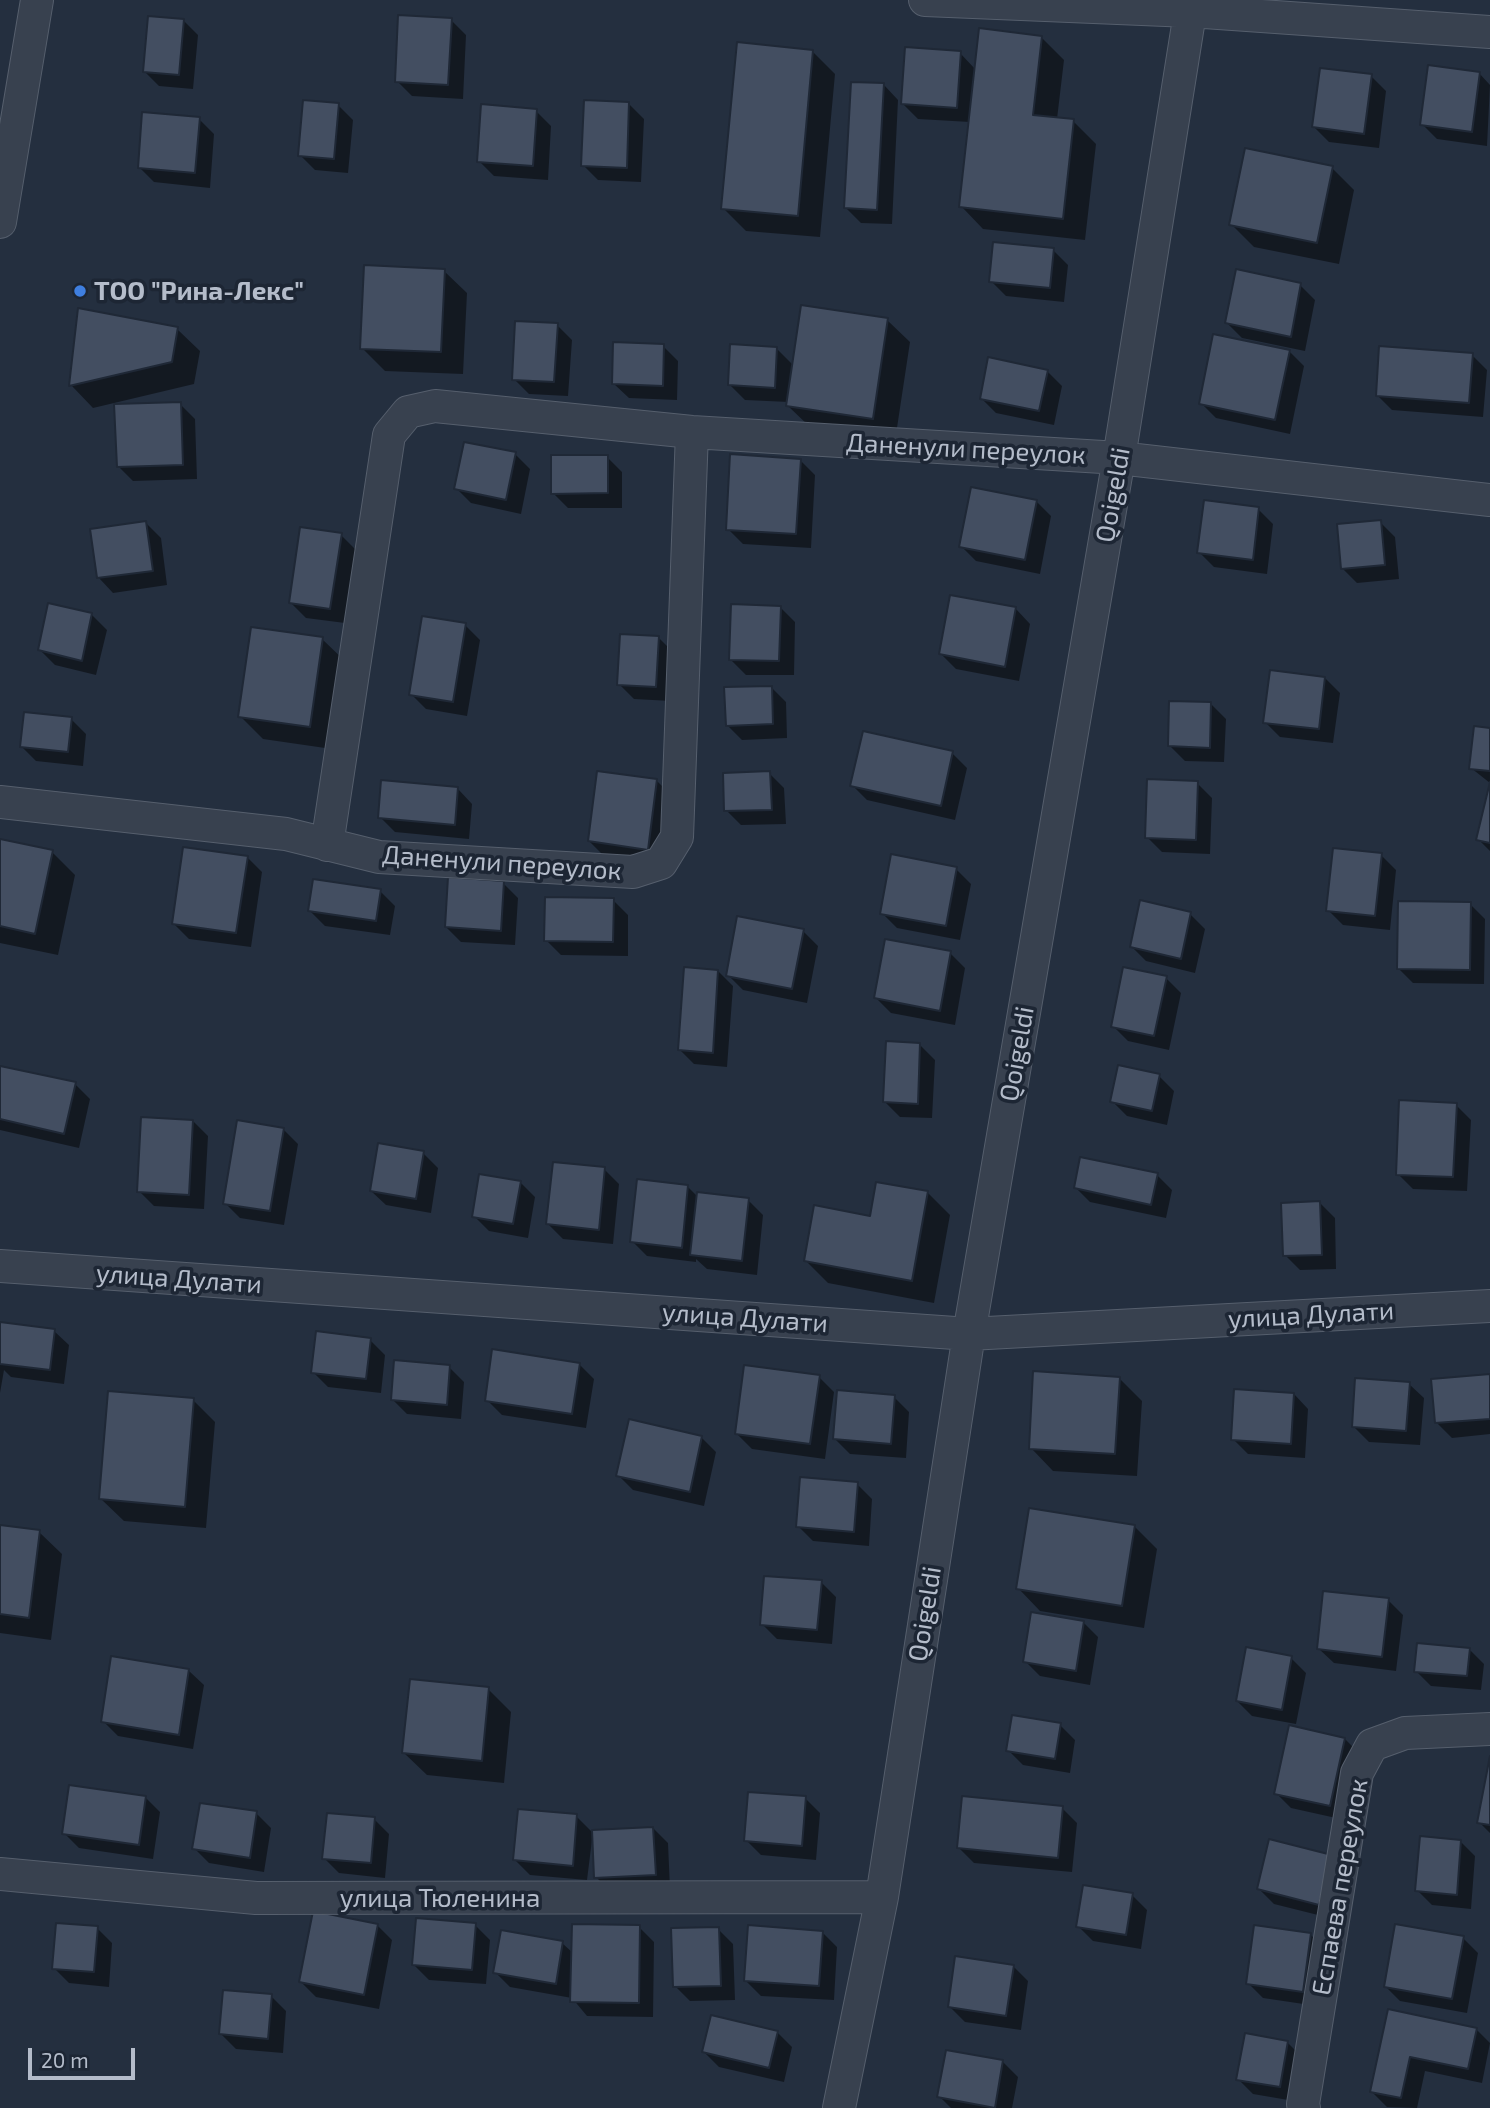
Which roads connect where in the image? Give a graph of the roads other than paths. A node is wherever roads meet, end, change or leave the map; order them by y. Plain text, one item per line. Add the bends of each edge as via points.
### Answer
1 (37, 0) edge
2 (925, 0) edge
3 (1191, 6) edge
4 (1490, 32) edge
5 (0, 222) edge
6 (692, 432) junction
7 (1119, 458) junction
8 (1490, 500) edge
9 (0, 802) edge
10 (327, 845) junction
11 (0, 1266) edge
12 (1490, 1306) edge
13 (969, 1334) junction
14 (1490, 1729) edge
15 (0, 1874) edge
16 (882, 1897) junction
17 (839, 2108) edge
18 (1304, 2108) edge

1 - 5 street
2 - 3 street
3 - 4 street
3 - 7 street, Qoigeldi
6 - 7 street, Даненули переулок
6 - 10 street, Даненули переулок via 435,406 408,412 389,435
6 - 10 street, Даненули переулок via 677,837 661,863 634,872 379,857
7 - 8 street, Даненули переулок
7 - 13 street, Qoigeldi
9 - 10 street, Даненули переулок via 286,834
11 - 13 street, улица Дулати
12 - 13 street, улица Дулати
13 - 16 street, Qoigeldi
14 - 18 street, Еспаева переулок via 1405,1733 1373,1745 1357,1773
15 - 16 street, улица Тюленина via 256,1898
16 - 17 street, Qoigeldi

